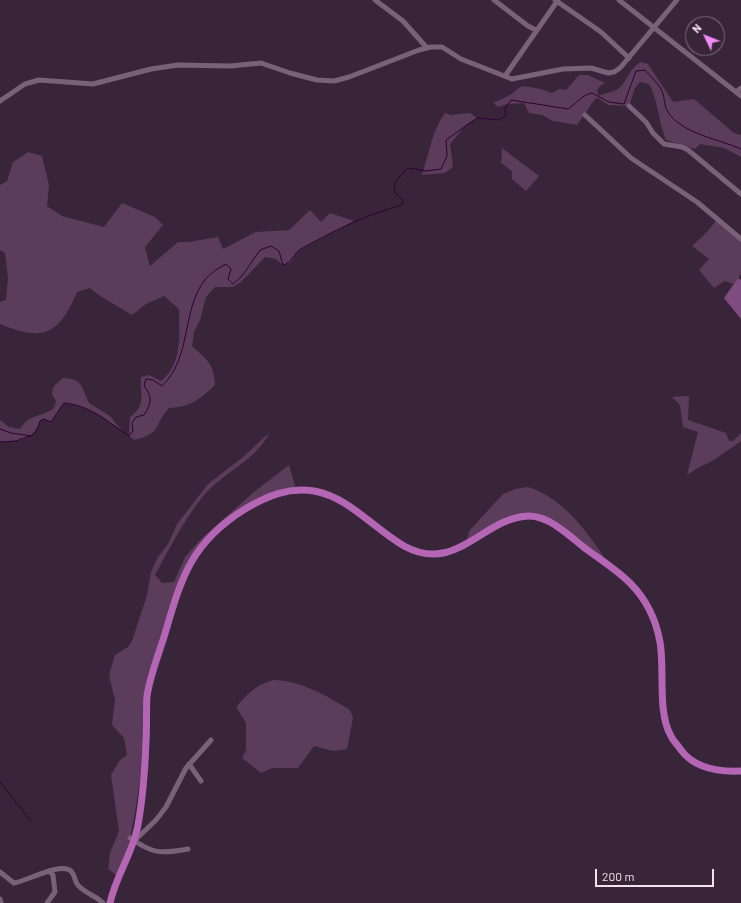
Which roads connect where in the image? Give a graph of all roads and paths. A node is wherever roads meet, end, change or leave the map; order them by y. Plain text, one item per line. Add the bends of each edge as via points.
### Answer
1 (375, 0) edge
2 (494, 0) edge
3 (557, 0) edge
4 (619, 0) edge
5 (677, 0) edge
6 (654, 28) junction
7 (536, 30) junction
8 (427, 48) junction
9 (629, 58) junction
10 (505, 76) junction
11 (741, 88) edge
12 (739, 94) edge
13 (0, 100) edge
14 (629, 106) dead end
15 (585, 115) dead end
16 (741, 194) edge
17 (741, 239) edge
18 (211, 740) dead end
19 (189, 764) junction
20 (741, 771) edge
21 (201, 781) dead end
22 (132, 840) junction
23 (188, 849) dead end
24 (49, 871) junction
25 (0, 872) edge
26 (0, 900) edge
27 (1, 903) edge
28 (47, 903) edge
29 (103, 903) edge
30 (110, 903) edge

1 - 8 street via 404,20
2 - 7 street
3 - 7 street
3 - 9 street via 601,32
4 - 6 street
5 - 6 street
6 - 9 street
6 - 12 street
7 - 10 street
8 - 10 street via 442,47 461,59
8 - 13 street via 334,81 317,80 261,63 230,66 178,65 151,69 94,84 39,80 25,84
9 - 10 street via 617,71 608,73 591,68 579,68 512,79
11 - 12 street
14 - 16 street via 646,122 659,141 688,150
15 - 17 street via 631,158 697,202
18 - 19 street
19 - 21 street
19 - 22 street via 166,807 147,830
20 - 22 highway via 704,768 684,755 670,736 665,720 660,643 654,619 647,605 630,582 554,524 531,516 517,518 501,523 458,548 441,553 426,553 407,547 326,494 311,490 285,491 251,506 220,528 200,548 185,572 147,696 144,775
22 - 23 street via 143,848 157,852 168,853
22 - 30 highway via 115,882
24 - 25 street via 14,883
24 - 28 street via 53,875 55,892
24 - 29 street via 58,869 72,872 78,886
26 - 27 street

